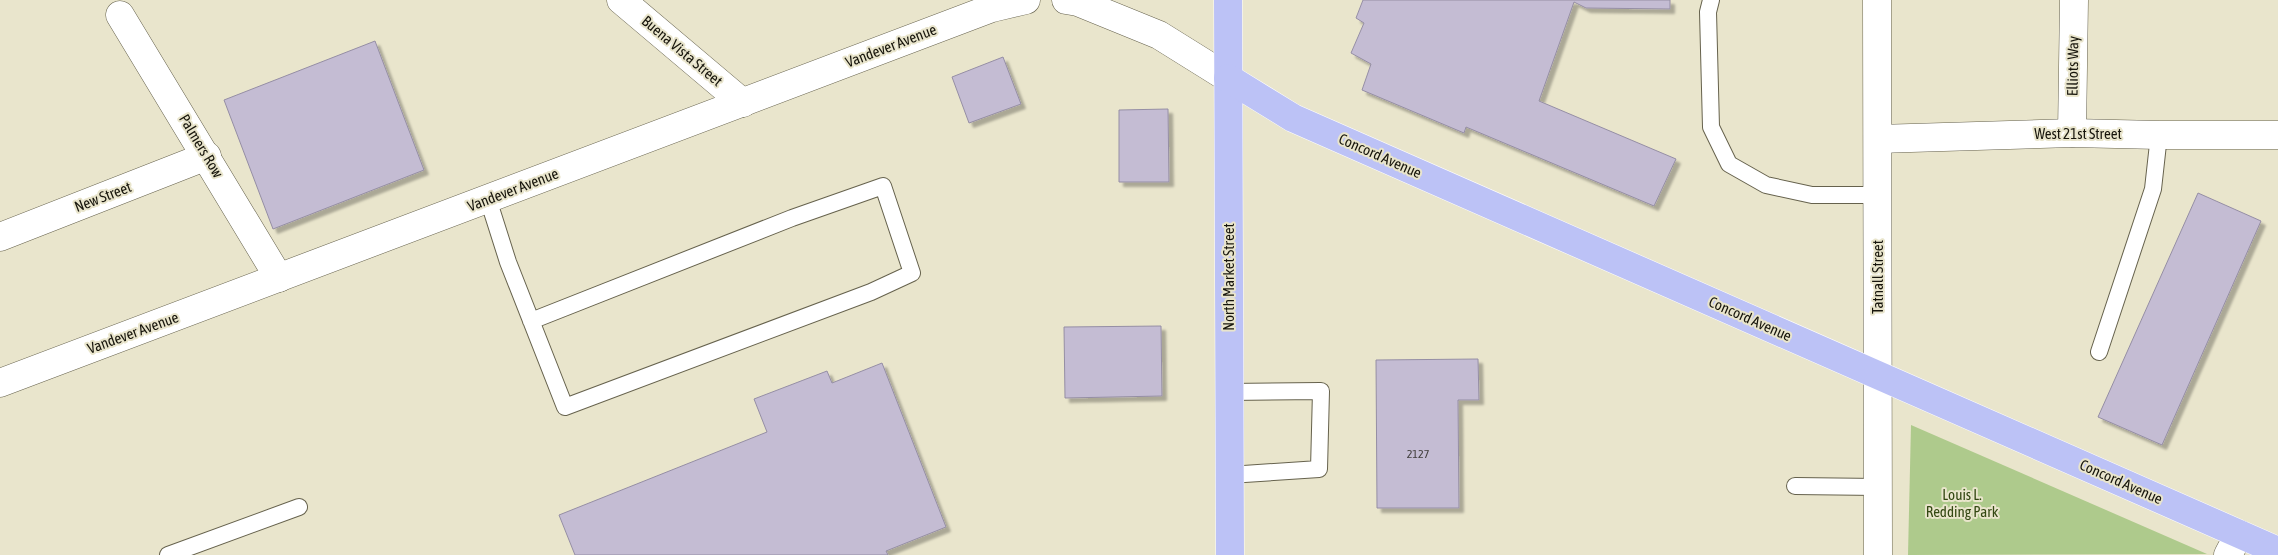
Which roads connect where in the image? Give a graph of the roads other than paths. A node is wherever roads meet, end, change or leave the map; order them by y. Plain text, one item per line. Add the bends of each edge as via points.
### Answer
1 (621, 0) edge
2 (1026, 0) edge
3 (1066, 0) edge
4 (1228, 0) edge
5 (1711, 0) edge
6 (1877, 0) edge
7 (2074, 0) edge
8 (999, 4) edge
9 (120, 15) dead end
10 (1228, 78) junction
11 (743, 103) junction
12 (2072, 133) junction
13 (2159, 135) junction
14 (2278, 135) edge
15 (1878, 139) junction
16 (207, 156) junction
17 (1878, 195) junction
18 (488, 200) junction
19 (0, 237) edge
20 (280, 278) junction
21 (531, 321) junction
22 (2100, 352) dead end
23 (1878, 375) junction
24 (0, 383) edge
25 (1229, 392) junction
26 (1230, 475) junction
27 (1795, 486) dead end
28 (1878, 487) junction
29 (299, 507) dead end
30 (2233, 544) edge
31 (2278, 551) edge
32 (168, 555) edge
33 (1230, 555) edge
34 (1878, 555) edge

1 - 11 street, Buena Vista Street
2 - 8 street, Vandever Avenue
3 - 10 street via 1159,34
4 - 10 main road, North Market Street
5 - 17 lane via 1708,12 1711,127 1729,164 1766,185 1812,195
6 - 15 street, Tatnall Street
7 - 12 street, Elliots Way
8 - 11 street, Vandever Avenue
9 - 16 street, Palmers Row
10 - 23 main road, Concord Avenue via 1294,118
10 - 25 main road, North Market Street
11 - 18 street, Vandever Avenue
12 - 13 street, West 21st Street
12 - 15 street, West 21st Street
13 - 14 street, West 21st Street
13 - 22 lane via 2153,189
15 - 17 street, Tatnall Street
16 - 19 street, New Street
16 - 20 street, Palmers Row
17 - 23 street, Tatnall Street
18 - 20 street, Vandever Avenue
18 - 21 lane
20 - 24 street, Vandever Avenue
21 - 21 lane via 565,407 871,292 912,273 883,186 792,218
23 - 28 street, Tatnall Street
23 - 30 main road, Concord Avenue
25 - 26 main road, North Market Street
25 - 26 lane via 1321,391 1319,469
26 - 33 main road, North Market Street
27 - 28 lane
28 - 34 street, Tatnall Street
29 - 32 lane
30 - 31 main road, Concord Avenue

